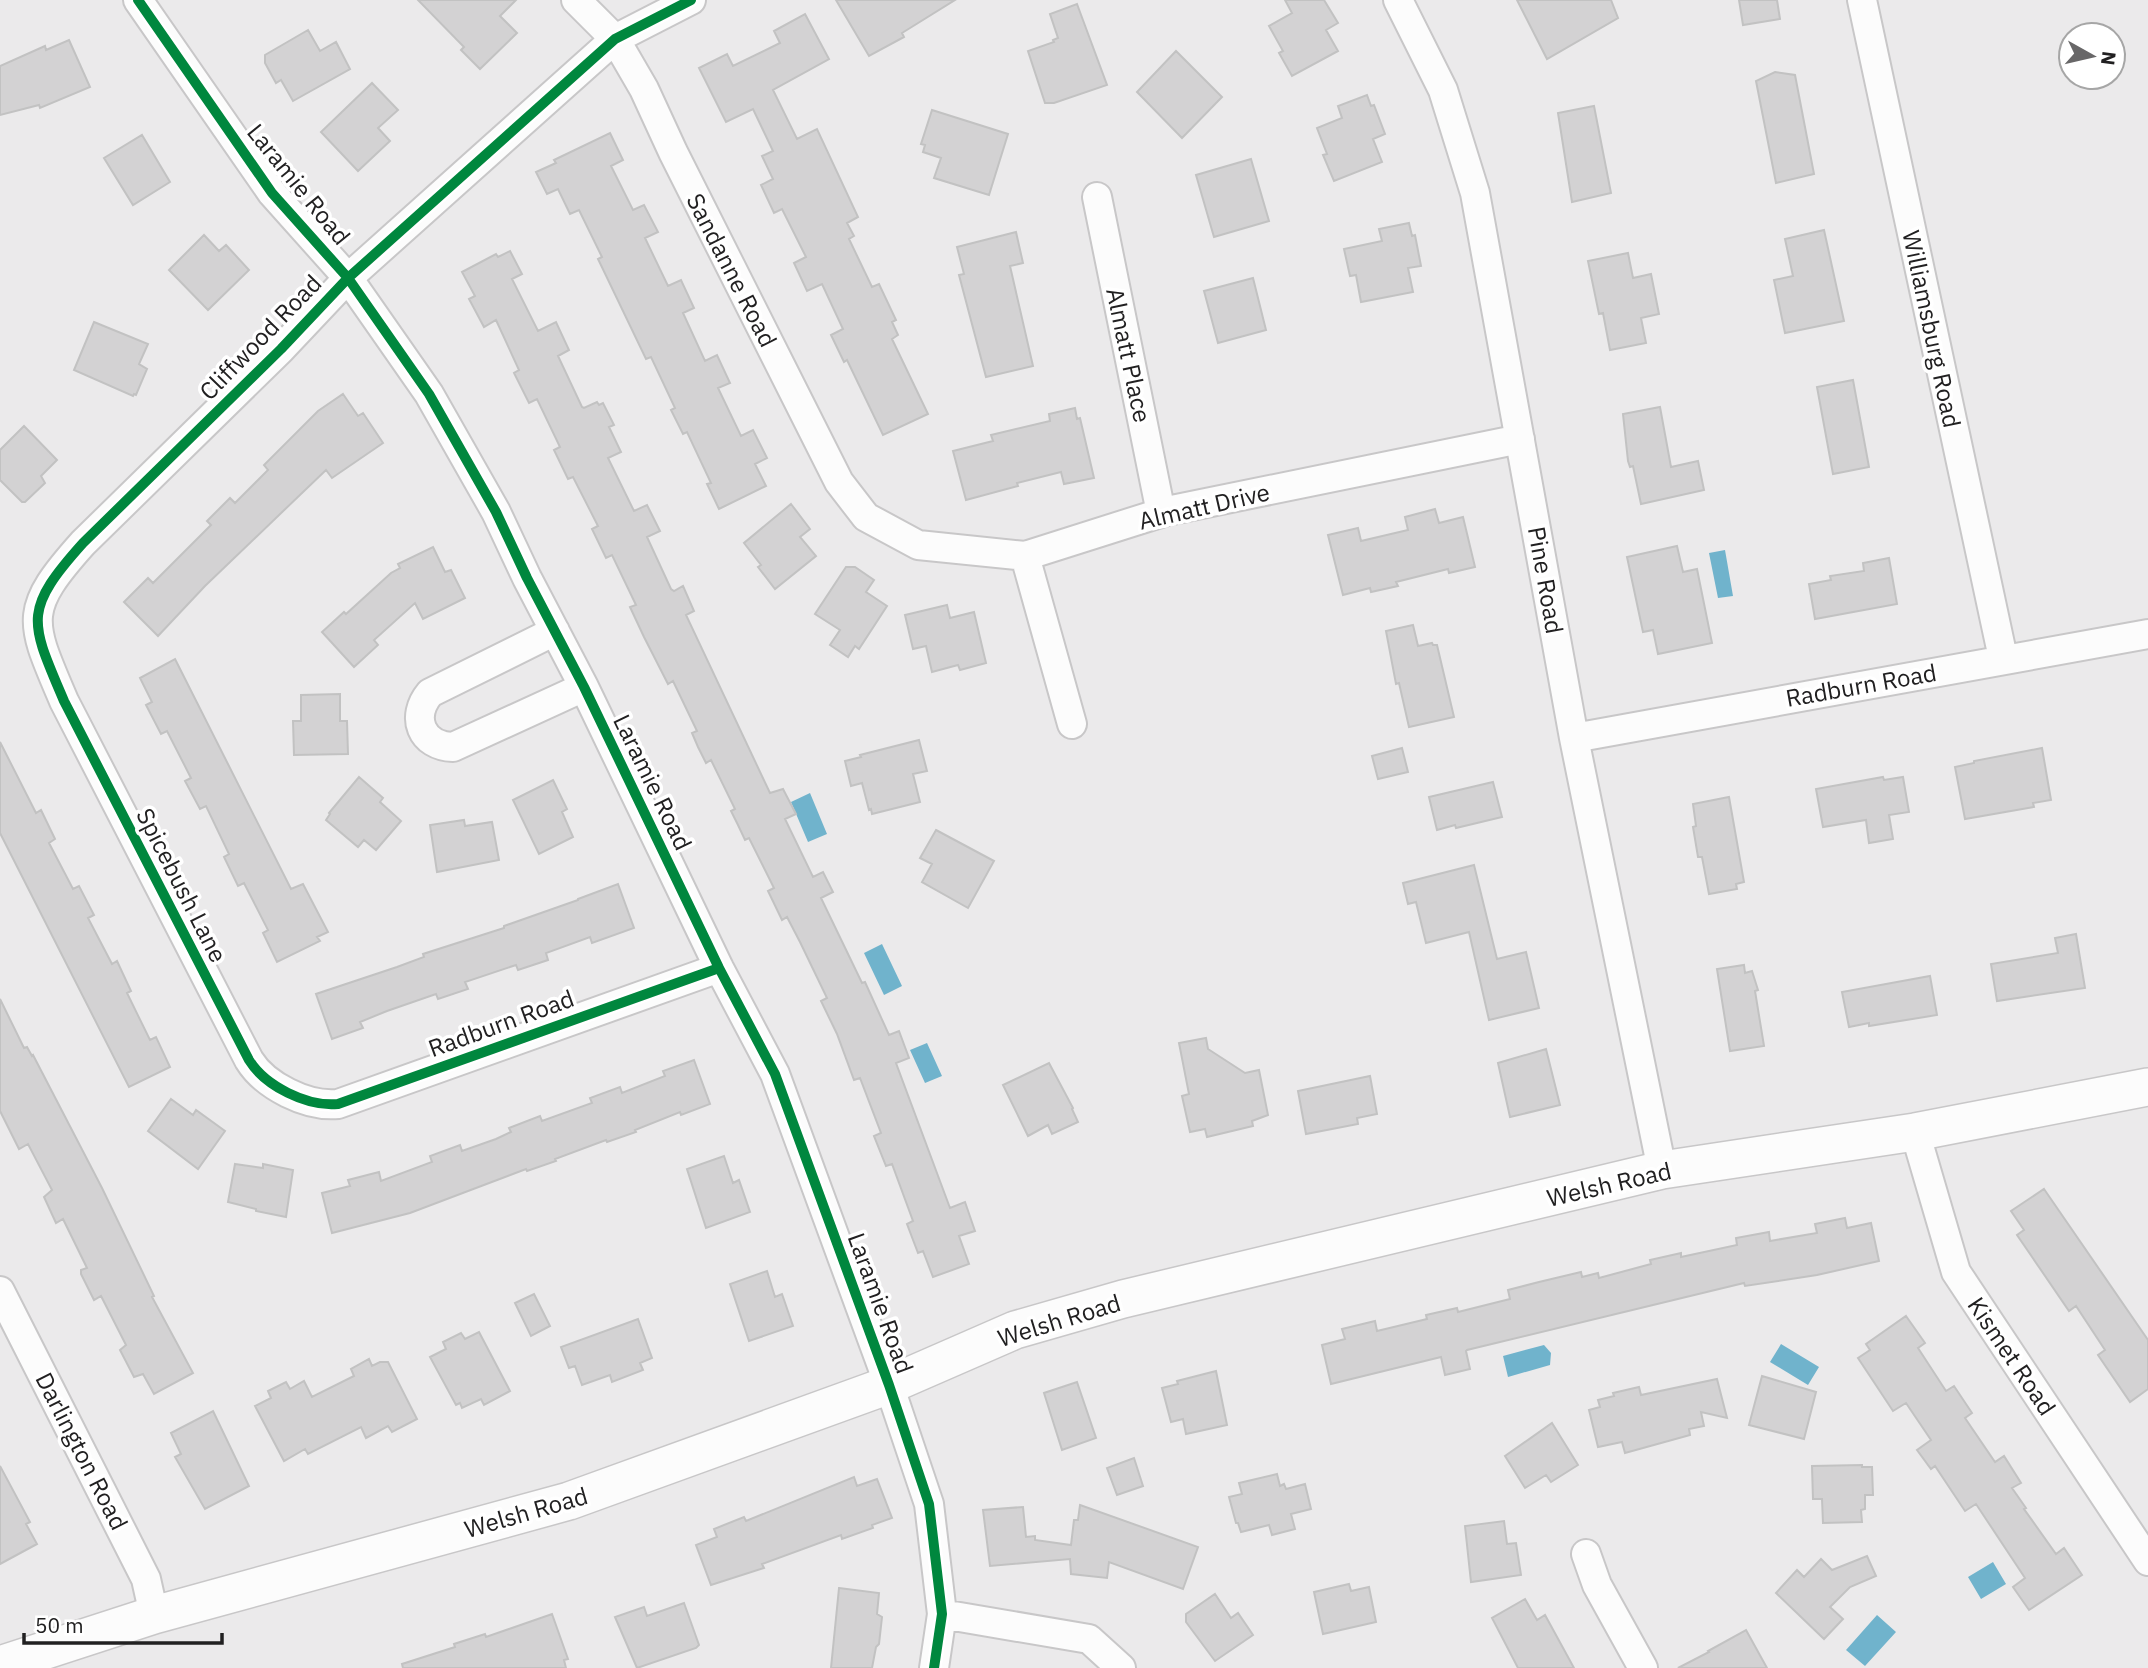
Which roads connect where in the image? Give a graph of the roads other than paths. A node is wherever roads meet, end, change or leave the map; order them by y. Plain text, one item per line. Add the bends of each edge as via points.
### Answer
1 (138, 0) edge
2 (576, 0) edge
3 (691, 0) edge
4 (1398, 0) edge
5 (1862, 0) edge
6 (615, 39) junction
7 (1097, 197) dead end
8 (348, 278) junction
9 (1520, 439) junction
10 (1161, 513) junction
11 (892, 533) joint
12 (1025, 556) junction
13 (555, 631) junction
14 (2148, 634) edge
15 (2003, 658) junction
16 (53, 675) joint
17 (584, 687) junction
18 (1072, 724) dead end
19 (1574, 738) junction
20 (719, 968) junction
21 (2148, 1087) edge
22 (296, 1096) joint
23 (1916, 1132) junction
24 (1662, 1170) junction
25 (0, 1291) edge
26 (889, 1385) junction
27 (1586, 1554) dead end
28 (2148, 1561) edge
29 (942, 1614) junction
30 (154, 1615) junction
31 (0, 1665) edge
32 (934, 1668) edge
33 (1121, 1668) edge
34 (1643, 1668) edge

1 - 8 street, Laramie Road via 272,192
2 - 6 street, Sandanne Road
3 - 6 street, Cliffwood Road
4 - 9 street, Pine Road via 1443,90 1475,193
5 - 15 street, Williamsburg Road
6 - 8 street, Cliffwood Road
6 - 11 street, Sandanne Road via 831,469 866,517
7 - 10 street, Almatt Place
8 - 13 street, Laramie Road via 429,394 496,512
8 - 16 street, Cliffwood Road via 55,575 37,615 40,642
9 - 10 street, Almatt Drive
9 - 19 street, Pine Road
10 - 12 street, Almatt Drive
11 - 12 street, Almatt Drive via 918,545
12 - 18 street
13 - 17 street, Laramie Road
13 - 17 street via 430,693 420,710 423,731 435,744 453,747
14 - 15 street, Radburn Road
15 - 19 street, Radburn Road
16 - 22 street, Spicebush Lane via 249,1059 260,1074
17 - 20 street, Laramie Road
19 - 24 street, Pine Road
20 - 22 street, Radburn Road via 338,1104
20 - 26 street, Laramie Road via 775,1074
21 - 23 main road, Welsh Road
23 - 24 main road, Welsh Road
23 - 28 street, Kismet Road via 1956,1272
24 - 26 main road, Welsh Road via 1123,1299 1015,1330
25 - 30 street, Darlington Road via 146,1579
26 - 29 street, Laramie Road via 929,1504
26 - 30 main road, Welsh Road via 569,1502
27 - 34 street via 1597,1585
29 - 32 street, Laramie Road
29 - 33 street via 1089,1639
30 - 31 main road, Welsh Road

